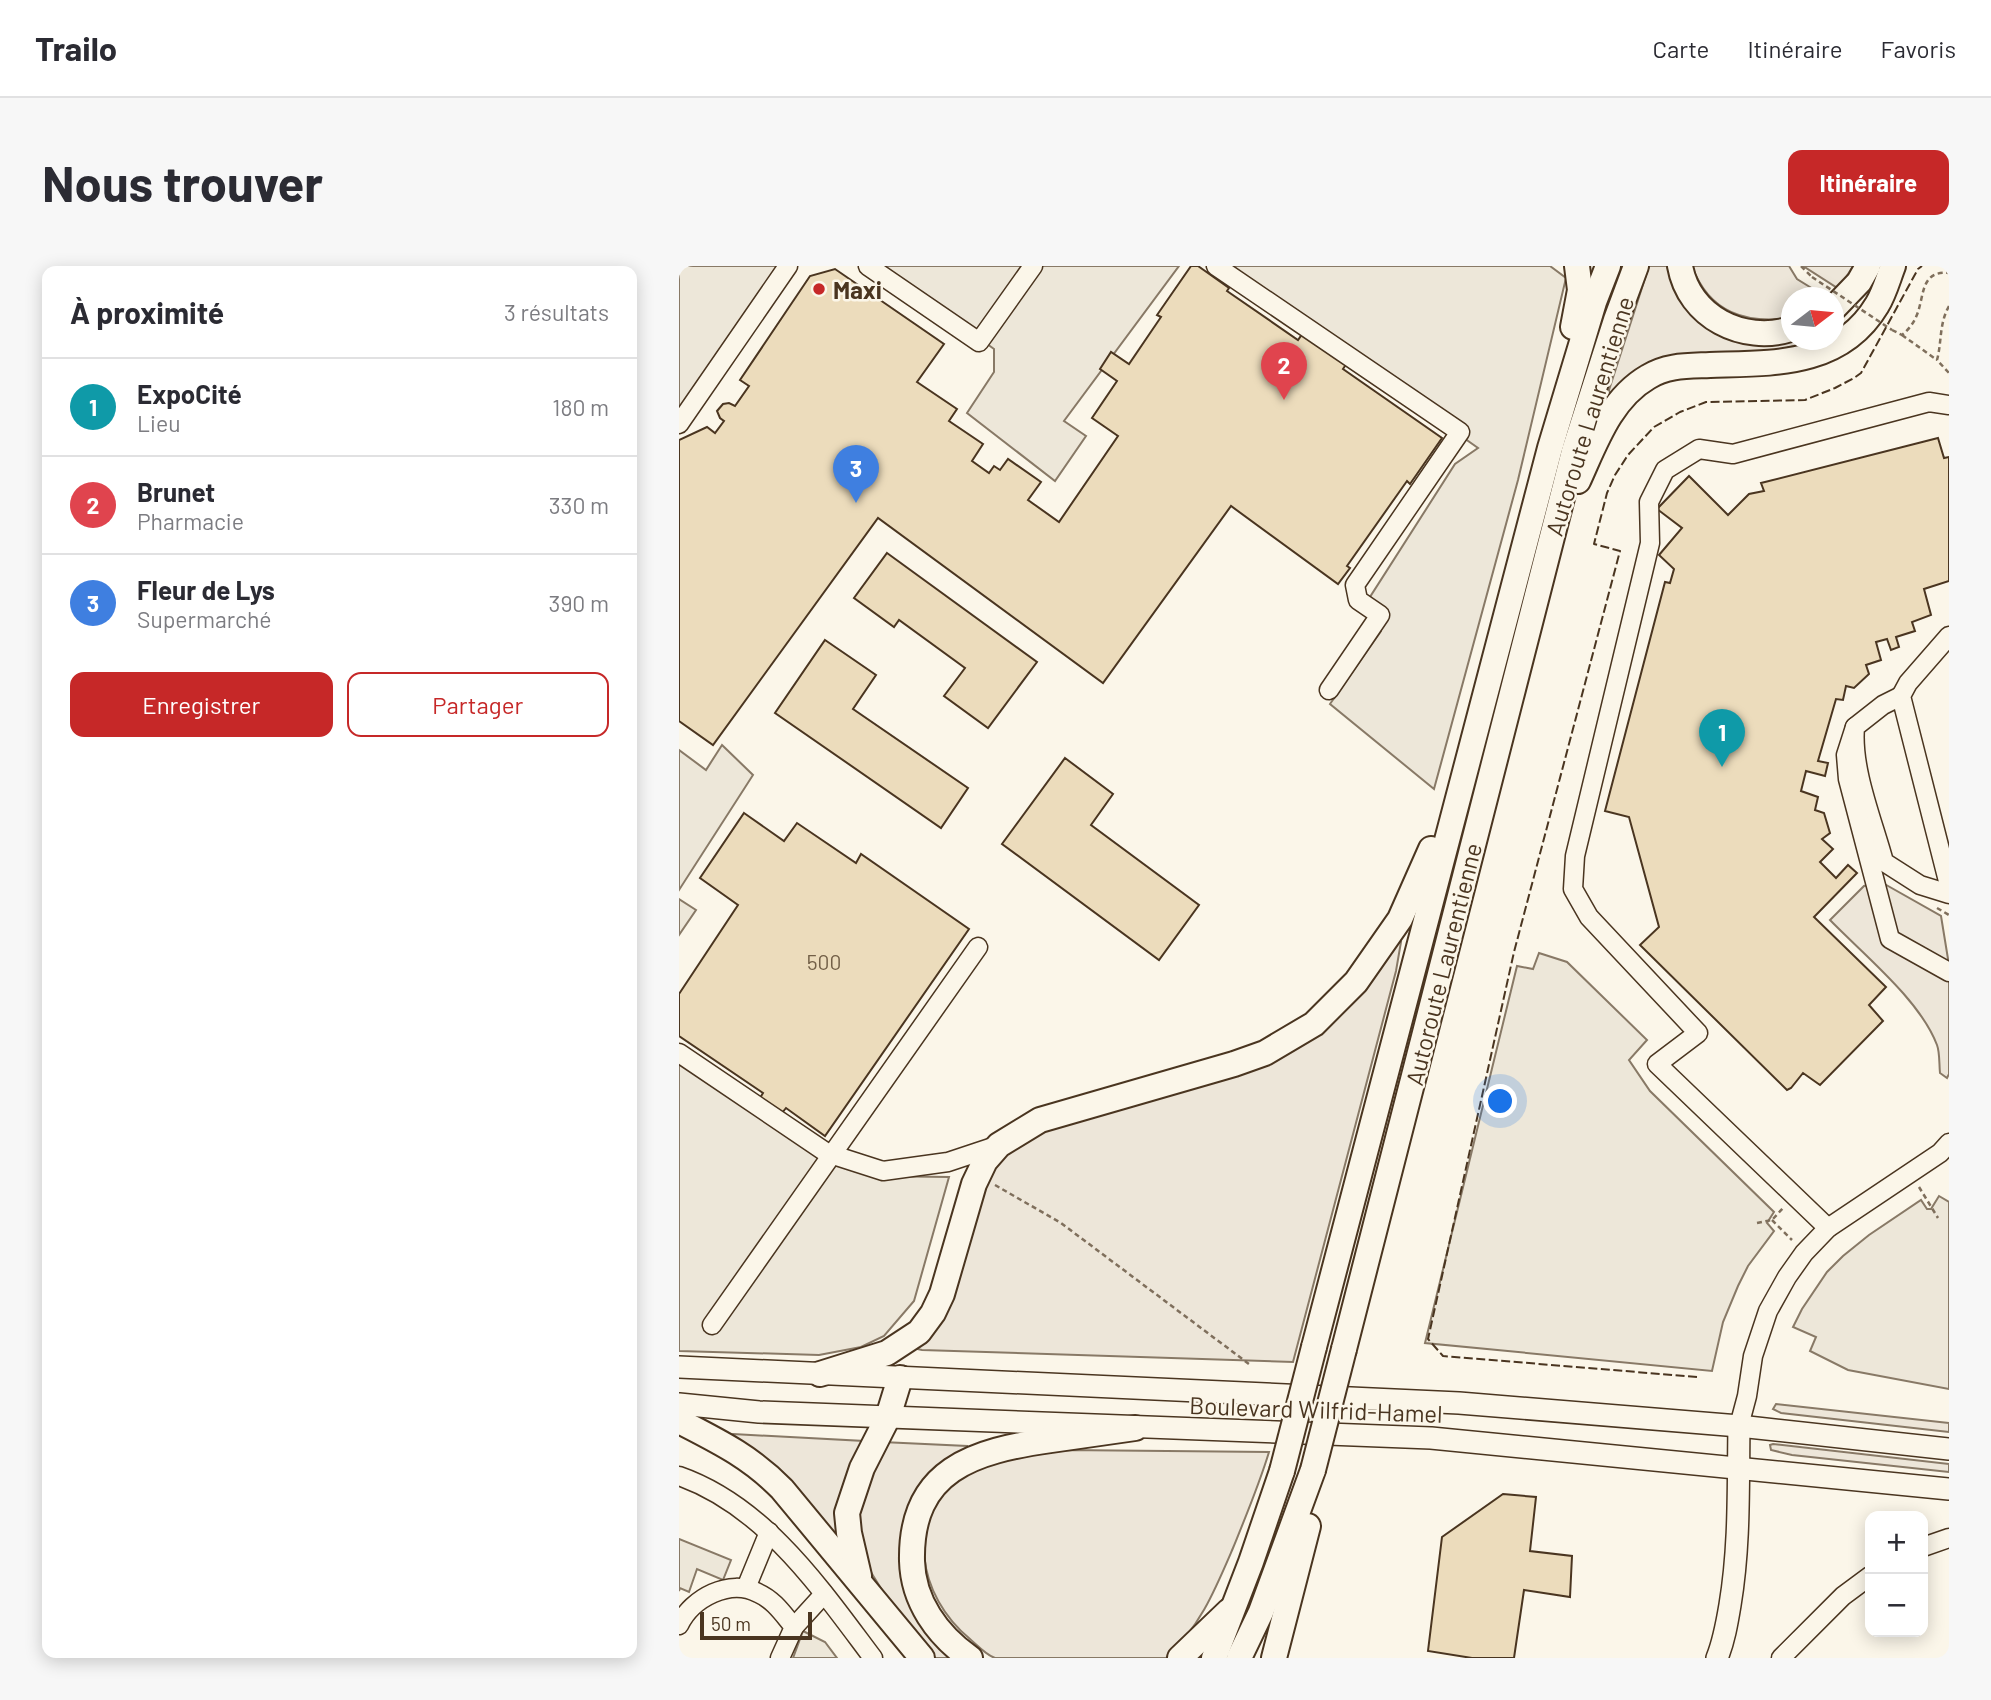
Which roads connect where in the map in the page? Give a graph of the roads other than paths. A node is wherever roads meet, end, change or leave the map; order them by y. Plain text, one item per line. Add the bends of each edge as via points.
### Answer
1 (788, 266) edge
2 (868, 266) edge
3 (1033, 266) edge
4 (1216, 266) edge
5 (1577, 266) edge
6 (1608, 266) edge
7 (1636, 266) edge
8 (1680, 266) edge
9 (1868, 266) edge
10 (1893, 266) edge
11 (1844, 298) edge
12 (1781, 331) edge
13 (1569, 384) junction
14 (1949, 405) edge
15 (679, 424) edge
16 (1552, 536) junction
17 (1949, 636) edge
18 (1329, 690) dead end
19 (1901, 696) junction
20 (1855, 727) junction
21 (1460, 785) junction
22 (1949, 885) edge
23 (1949, 894) edge
24 (978, 947) dead end
25 (1949, 972) edge
26 (679, 1053) edge
27 (999, 1145) junction
28 (1946, 1151) edge
29 (834, 1155) junction
30 (1828, 1228) junction
31 (712, 1325) dead end
32 (679, 1367) edge
33 (820, 1374) junction
34 (900, 1378) junction
35 (679, 1404) edge
36 (888, 1417) junction
37 (679, 1420) edge
38 (1739, 1426) junction
39 (1135, 1429) junction
40 (1949, 1449) edge
41 (1738, 1468) junction
42 (1313, 1470) junction
43 (679, 1476) edge
44 (1949, 1489) edge
45 (769, 1532) junction
46 (1949, 1538) edge
47 (1928, 1545) edge
48 (1865, 1580) edge
49 (861, 1584) junction
50 (746, 1588) junction
51 (824, 1594) junction
52 (1235, 1605) junction
53 (679, 1625) edge
54 (794, 1627) junction
55 (781, 1658) edge
56 (873, 1658) edge
57 (922, 1658) edge
58 (969, 1658) edge
59 (1180, 1658) edge
60 (1214, 1658) edge
61 (1239, 1658) edge
62 (1274, 1658) edge
63 (1717, 1658) edge
64 (1781, 1658) edge

1 - 15 street
2 - 3 street via 979,342
4 - 18 street via 1460,432 1355,585 1358,600 1380,614
5 - 13 highway via 1580,290 1567,352
6 - 13 highway, Autoroute Laurentienne
7 - 16 highway, Autoroute Laurentienne via 1591,395
8 - 12 highway via 1692,298 1704,313 1740,330
9 - 11 highway
10 - 16 highway via 1877,305 1863,323 1827,350 1783,362 1676,366 1640,382 1605,424
13 - 21 highway, Autoroute Laurentienne
14 - 30 street via 1929,402 1734,454 1699,449 1665,470 1649,502 1650,543 1575,856 1573,889 1589,917 1698,1033 1657,1064
16 - 42 highway, Autoroute Laurentienne, bridge
17 - 19 street
19 - 20 street
19 - 22 street
20 - 23 street via 1857,765 1884,862 1920,885
20 - 25 street via 1846,755 1848,779 1890,939
21 - 27 highway via 1400,919 1356,982 1314,1024 1265,1053 1040,1121
21 - 52 highway, Autoroute Laurentienne, bridge via 1282,1471
24 - 29 street
26 - 29 street
27 - 29 street via 949,1162 883,1171
27 - 33 highway via 974,1184 942,1294 919,1332 887,1353
28 - 30 street
29 - 31 street
30 - 38 street via 1804,1253 1768,1311 1753,1356
32 - 33 main road, Boulevard Wilfrid-Hamel
33 - 34 main road, Boulevard Wilfrid-Hamel
34 - 36 highway
34 - 38 main road, Boulevard Wilfrid-Hamel via 1459,1403
35 - 36 main road, Boulevard Wilfrid-Hamel
36 - 39 main road, Boulevard Wilfrid-Hamel
36 - 49 highway via 862,1468 847,1513
37 - 49 highway via 763,1469
38 - 40 main road, Boulevard Wilfrid-Hamel
38 - 41 main road
39 - 41 main road, Boulevard Wilfrid-Hamel via 1431,1438
39 - 58 highway via 1005,1447 970,1458 947,1473 928,1494 912,1545 913,1578 921,1603 937,1628
41 - 44 main road, Boulevard Wilfrid-Hamel
41 - 63 main road via 1735,1573
42 - 61 highway, Autoroute Laurentienne via 1261,1612
42 - 62 highway via 1316,1494
43 - 45 street via 708,1489
45 - 50 street
45 - 51 street
46 - 47 street
48 - 64 street
49 - 57 highway
50 - 53 street via 706,1597 689,1608
50 - 54 street via 775,1605
51 - 54 street
51 - 56 street
52 - 59 highway
52 - 60 highway, Autoroute Laurentienne
54 - 55 street

